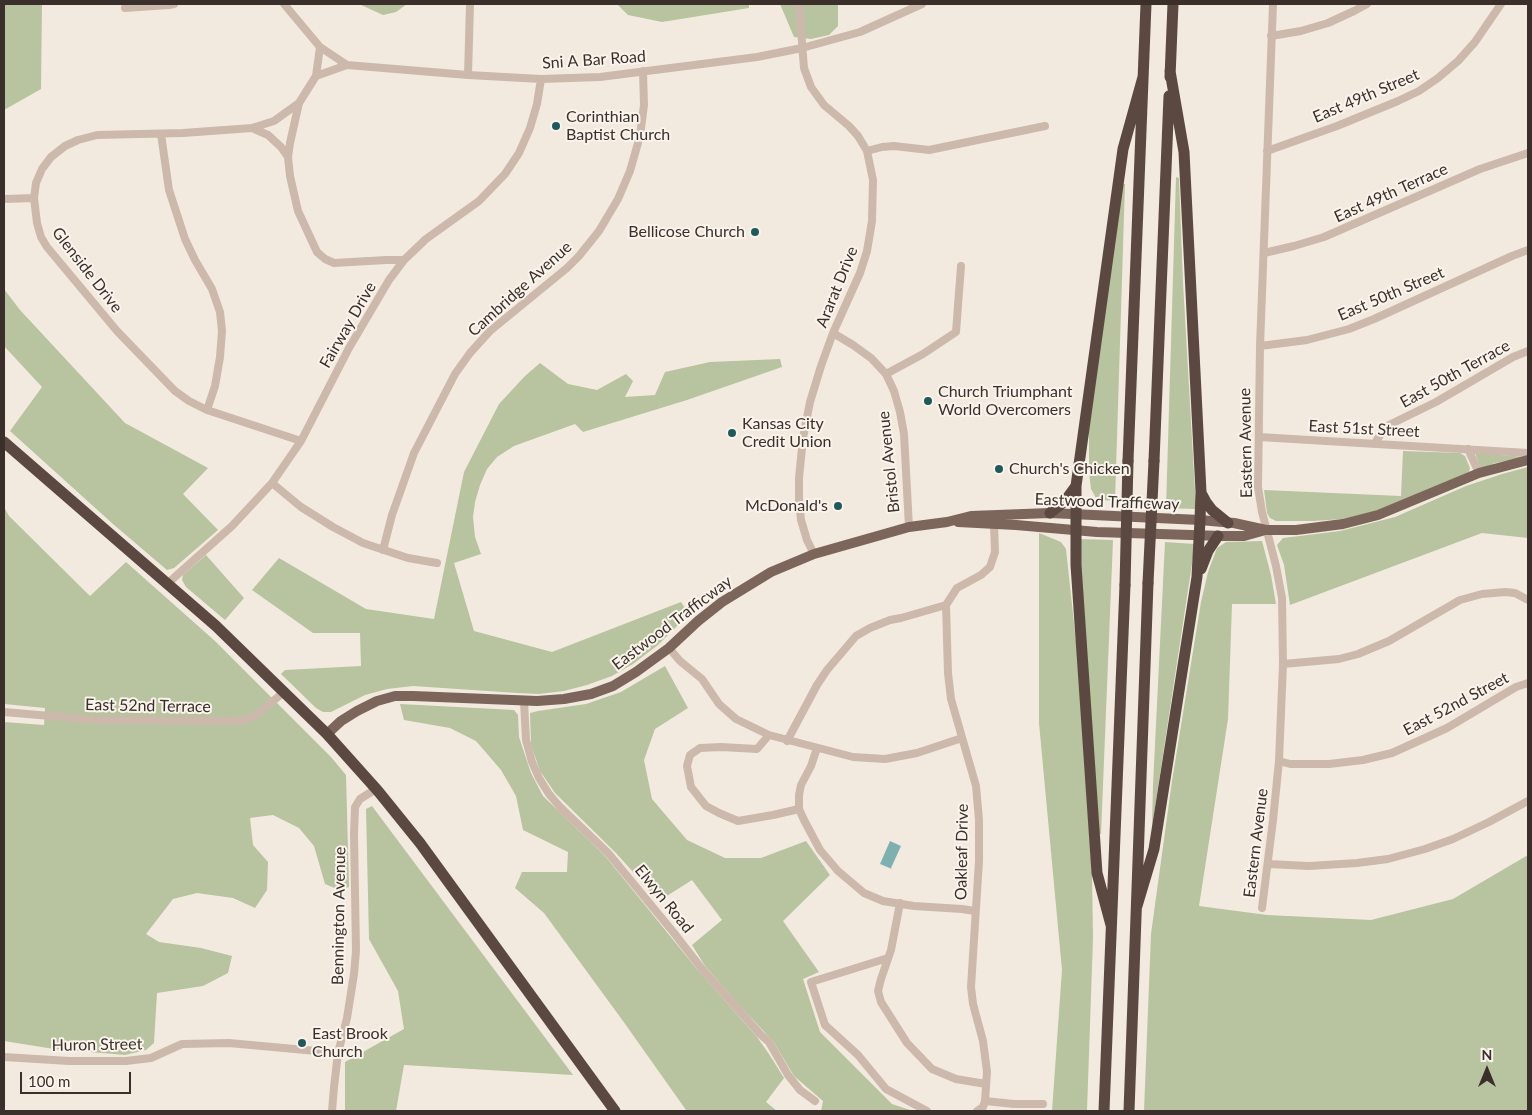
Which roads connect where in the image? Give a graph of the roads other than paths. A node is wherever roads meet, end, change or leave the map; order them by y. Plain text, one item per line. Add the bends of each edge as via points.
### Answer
1 (174, 4) edge
2 (284, 4) edge
3 (470, 4) edge
4 (799, 4) edge
5 (922, 4) edge
6 (1146, 4) edge
7 (1173, 4) edge
8 (1274, 4) edge
9 (1367, 4) edge
10 (1501, 4) edge
11 (125, 8) dead end
12 (1271, 36) junction
13 (320, 47) junction
14 (802, 48) junction
15 (347, 66) junction
16 (643, 71) junction
17 (1170, 72) junction
18 (468, 75) junction
19 (316, 76) junction
20 (1143, 77) junction
21 (541, 79) junction
22 (299, 103) junction
23 (1045, 126) dead end
24 (252, 128) junction
25 (161, 134) junction
26 (867, 151) junction
27 (1267, 151) junction
28 (1528, 154) edge
29 (288, 157) junction
30 (34, 198) junction
31 (4, 199) edge
32 (1528, 250) edge
33 (1264, 253) junction
34 (404, 260) junction
35 (961, 266) dead end
36 (833, 333) junction
37 (1260, 346) junction
38 (1528, 351) edge
39 (886, 374) junction
40 (207, 410) junction
41 (1259, 437) junction
42 (301, 441) junction
43 (4, 442) edge
44 (1375, 443) junction
45 (1468, 449) junction
46 (1528, 453) edge
47 (1528, 460) edge
48 (1479, 473) junction
49 (272, 483) junction
50 (1076, 486) junction
51 (1201, 492) junction
52 (1050, 513) junction
53 (1076, 513) junction
54 (1200, 520) junction
55 (947, 522) junction
56 (1228, 523) junction
57 (994, 524) junction
58 (909, 527) junction
59 (1076, 530) junction
60 (1266, 530) junction
61 (1199, 536) junction
62 (1218, 536) junction
63 (383, 550) junction
64 (814, 554) junction
65 (437, 563) dead end
66 (1197, 577) junction
67 (166, 584) junction
68 (1528, 600) edge
69 (946, 604) junction
70 (669, 648) junction
71 (1282, 664) junction
72 (1528, 683) edge
73 (284, 692) junction
74 (524, 701) junction
75 (4, 712) edge
76 (327, 734) junction
77 (769, 736) junction
78 (962, 738) junction
79 (786, 741) junction
80 (817, 748) junction
81 (1278, 761) junction
82 (376, 789) junction
83 (1528, 801) edge
84 (799, 809) junction
85 (1268, 864) junction
86 (900, 904) junction
87 (1137, 906) junction
88 (1262, 908) dead end
89 (975, 911) junction
90 (1111, 925) junction
91 (888, 958) junction
92 (338, 1053) junction
93 (4, 1057) edge
94 (986, 1084) junction
95 (815, 1101) dead end
96 (985, 1101) junction
97 (1043, 1104) dead end
98 (332, 1111) edge
99 (615, 1111) edge
100 (927, 1111) edge
101 (977, 1111) edge
102 (1104, 1111) edge
103 (1129, 1111) edge

1 - 11 street
2 - 13 street
3 - 18 street
4 - 14 street, Ararat Drive
5 - 14 street, Sni A Bar Road via 860,32
6 - 20 highway
7 - 17 highway
8 - 12 street, Eastern Avenue
9 - 12 street via 1328,23
10 - 27 street, East 49th Street via 1458,61 1419,91
12 - 27 street, Eastern Avenue
13 - 15 street
13 - 19 street
14 - 16 street, Sni A Bar Road
14 - 26 street, Ararat Drive via 804,68 811,87 824,105 849,126
15 - 18 street, Sni A Bar Road
15 - 19 street
16 - 21 street, Sni A Bar Road via 600,77
16 - 63 street, Cambridge Avenue via 644,105 640,136 618,199 579,256 490,331 455,374 414,453
17 - 51 highway via 1184,152
17 - 87 highway, bridge
18 - 21 street, Sni A Bar Road
19 - 22 street
20 - 50 highway via 1123,149
20 - 90 highway, bridge
21 - 34 street, Fairway Drive via 530,128 505,174 479,201
22 - 24 street, Glenside Drive via 274,121
22 - 29 street
23 - 26 street via 929,150 894,146
24 - 25 street, Glenside Drive
24 - 29 street via 268,135
25 - 30 street, Glenside Drive via 98,135 64,146 42,169
25 - 40 street via 169,190 184,239 212,289 220,312 220,357
26 - 36 street, Ararat Drive via 873,180 867,251
27 - 33 street, Eastern Avenue
28 - 33 street, East 49th Terrace via 1480,169 1324,237
29 - 34 street via 298,210 317,252 324,259 334,263
30 - 31 street
30 - 40 street, Glenside Drive via 36,223 47,247 117,331 168,384
32 - 37 street, East 50th Street via 1349,329 1307,340
33 - 37 street, Eastern Avenue
34 - 42 street, Fairway Drive via 350,348
35 - 39 street via 956,332
36 - 39 street, Bristol Avenue via 871,358
36 - 64 street, Ararat Drive via 810,402 799,478 801,520
37 - 41 street, Eastern Avenue
38 - 44 street, East 50th Terrace via 1389,425
39 - 58 street, Bristol Avenue via 894,391 904,434
40 - 42 street, Glenside Drive
41 - 44 street, East 51st Street
41 - 60 street, Eastern Avenue via 1258,487
42 - 49 street, Fairway Drive
43 - 67 highway
44 - 45 street, East 51st Street
45 - 46 street, East 51st Street
45 - 48 street
47 - 48 main road, Eastwood Trafficway
48 - 60 main road, Eastwood Trafficway via 1369,518 1296,530
49 - 63 street via 333,527
49 - 67 street, Fairway Drive via 232,526
50 - 52 highway
50 - 53 highway
51 - 54 highway
51 - 56 highway via 1212,510
52 - 53 main road, Eastwood Trafficway
52 - 55 main road, Eastwood Trafficway via 971,516
53 - 54 main road, Eastwood Trafficway
53 - 59 highway
54 - 56 main road, Eastwood Trafficway
54 - 61 highway
55 - 57 main road, Eastwood Trafficway
55 - 58 main road, Eastwood Trafficway
56 - 60 main road, Eastwood Trafficway
57 - 59 main road, Eastwood Trafficway
57 - 69 street via 995,552 990,567 957,588
58 - 64 main road, Eastwood Trafficway
59 - 61 main road, Eastwood Trafficway
59 - 90 highway via 1097,873
60 - 62 main road, Eastwood Trafficway via 1244,536
60 - 71 street, Eastern Avenue via 1282,598
61 - 62 main road, Eastwood Trafficway
61 - 66 highway
62 - 66 highway
63 - 65 street
64 - 70 main road, Eastwood Trafficway via 771,572 722,602
66 - 87 highway via 1154,849
67 - 73 highway via 216,626
68 - 71 street via 1515,593 1482,594 1460,600 1390,641 1358,654
69 - 78 street, Oakleaf Drive via 951,699
69 - 79 street via 890,620 856,636 827,670
70 - 74 main road, Eastwood Trafficway via 613,686 564,699
70 - 77 street via 702,679 719,704 736,719
71 - 81 street, Eastern Avenue
72 - 81 street, East 52nd Street via 1447,728 1392,753 1329,764
73 - 75 street, East 52nd Terrace via 256,715 237,721 97,720
73 - 76 highway
74 - 76 main road, Eastwood Trafficway via 394,696 357,711
74 - 95 street, Elwyn Road via 526,740 532,762 549,794 609,854 702,969 769,1042 788,1076
76 - 82 highway
77 - 79 street
77 - 84 street via 757,749 700,748 690,755 687,766 691,787 706,806 738,821
78 - 80 street via 917,754 885,759 853,757
78 - 89 street, Oakleaf Drive via 976,786 979,820
79 - 80 street
80 - 84 street via 801,785
81 - 85 street, Eastern Avenue
82 - 92 street, Bennington Avenue via 360,799 355,808 356,951 348,1018
82 - 99 highway via 420,843
83 - 85 street via 1453,839 1388,858 1357,864
84 - 86 street via 820,850 838,871 864,892 883,901
85 - 88 street, Eastern Avenue
86 - 89 street
86 - 91 street
87 - 103 highway
89 - 94 street, Oakleaf Drive via 971,987 983,1041
90 - 102 highway
91 - 94 street via 878,991 881,1002 908,1043 932,1069 956,1079
91 - 100 street via 811,982 825,1025 858,1055 886,1089
92 - 93 street, Huron Street via 229,1043 182,1044 151,1058 126,1060
92 - 98 street, Bennington Avenue
94 - 96 street, Oakleaf Drive
96 - 97 street
96 - 101 street

